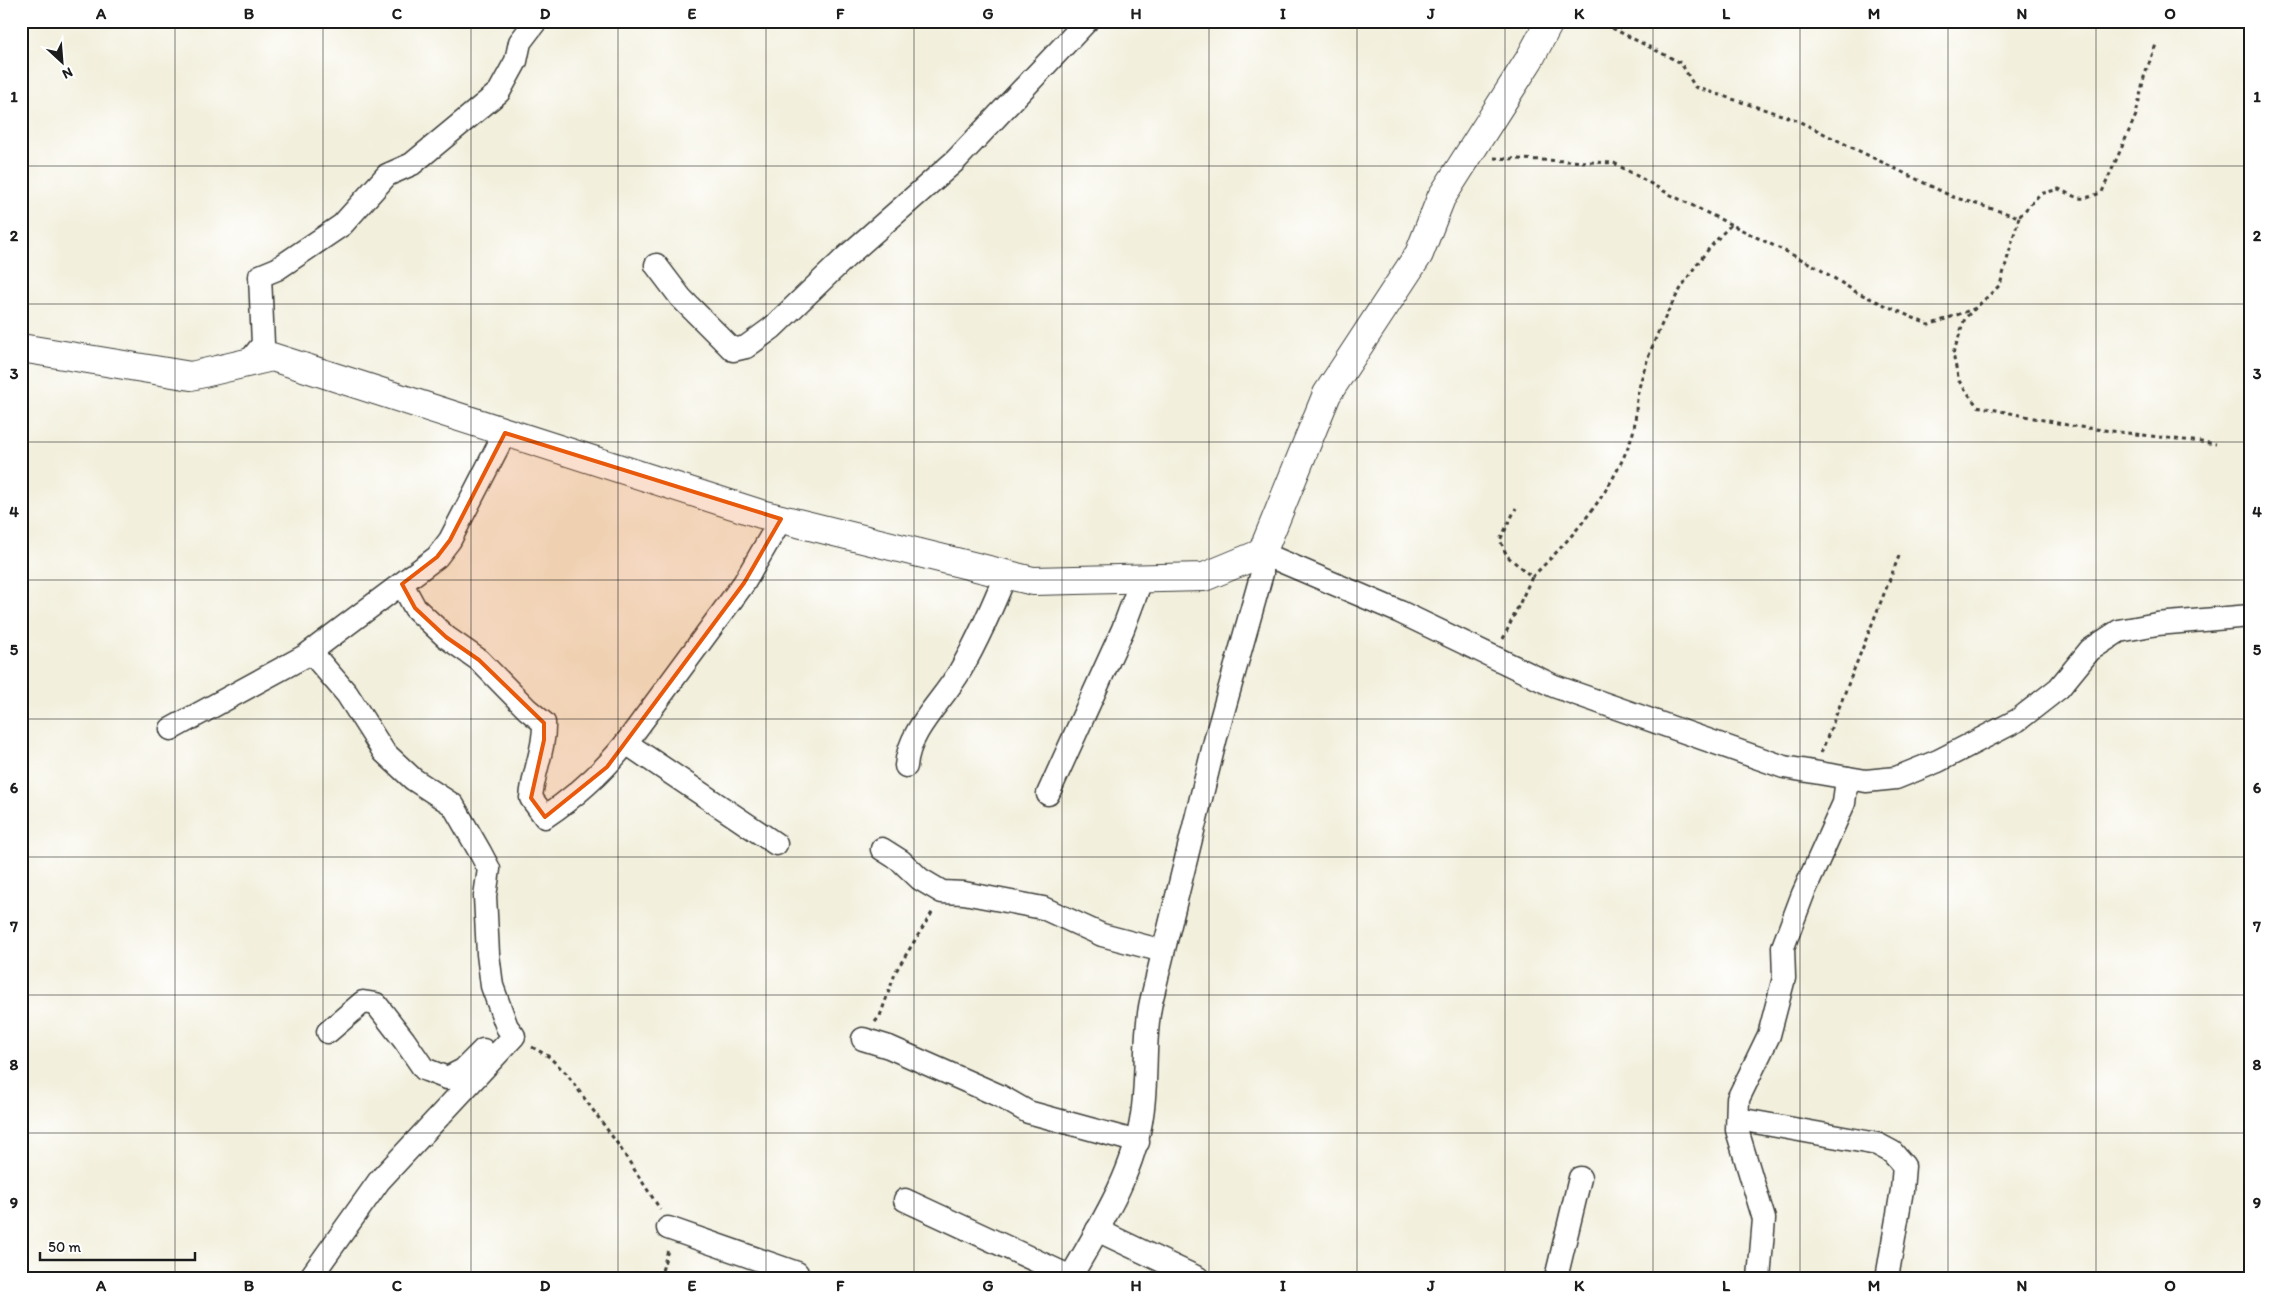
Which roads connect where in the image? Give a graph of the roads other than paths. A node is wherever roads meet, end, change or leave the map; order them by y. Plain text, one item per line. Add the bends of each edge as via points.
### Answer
1 (1087, 21) edge
2 (1550, 21) edge
3 (532, 24) edge
4 (656, 266) dead end
5 (21, 348) edge
6 (248, 363) junction
7 (505, 433) junction
8 (781, 519) junction
9 (1262, 553) junction
10 (1006, 574) junction
11 (1142, 578) junction
12 (402, 584) junction
13 (2250, 616) edge
14 (311, 652) junction
15 (171, 729) dead end
16 (626, 743) junction
17 (906, 766) dead end
18 (1847, 778) junction
19 (1048, 794) dead end
20 (776, 844) dead end
21 (882, 849) dead end
22 (1163, 951) junction
23 (510, 1031) junction
24 (328, 1032) dead end
25 (863, 1038) road end
26 (1738, 1119) junction
27 (1138, 1142) junction
28 (1580, 1178) dead end
29 (904, 1200) dead end
30 (668, 1228) road end
31 (1097, 1230) junction
32 (310, 1278) edge
33 (795, 1278) edge
34 (1071, 1278) edge
35 (1198, 1278) edge
36 (1556, 1278) edge
37 (1759, 1278) edge
38 (1887, 1278) edge

1 - 4 street via 955,161 772,328 746,347 733,350 681,298
2 - 9 street via 1529,60 1441,198 1419,254 1327,394
3 - 6 street via 520,42 516,61 499,92 412,164 387,175 342,226 277,269 260,276 264,344
5 - 6 street via 190,376
6 - 7 street via 272,357
7 - 8 street
7 - 12 street via 450,540 438,557
8 - 10 street
8 - 16 street via 744,582
9 - 11 street via 1204,577
9 - 18 street via 1400,612 1554,686 1784,767
9 - 22 street via 1262,573 1216,738
10 - 11 street via 1033,581
10 - 17 street via 959,672 926,718 907,755
11 - 19 street via 1123,629
12 - 14 street
12 - 16 street via 415,608 446,637 480,660 544,723 544,740 533,777 531,798 545,817 607,767
13 - 18 street via 2118,631 2090,650 2059,688 2018,720 1938,761 1896,778 1866,781
14 - 15 street
14 - 23 street via 347,694 384,752 413,779 453,805 480,852 489,870 485,896 492,986
16 - 20 street
18 - 26 street via 1844,803 1803,894 1783,948 1784,978 1769,1035 1738,1099
21 - 22 street via 942,892 1043,908 1102,934
22 - 27 street via 1146,1025 1145,1087
23 - 24 street via 463,1070 447,1078 424,1069 376,1004 363,1002
23 - 32 street via 379,1181
25 - 27 street via 889,1046 1028,1112
26 - 37 street via 1738,1130 1764,1219
26 - 38 street via 1877,1144 1892,1152 1904,1166
27 - 31 street via 1119,1189
28 - 36 street
29 - 34 street
30 - 33 street via 797,1274
31 - 34 street
31 - 35 street

